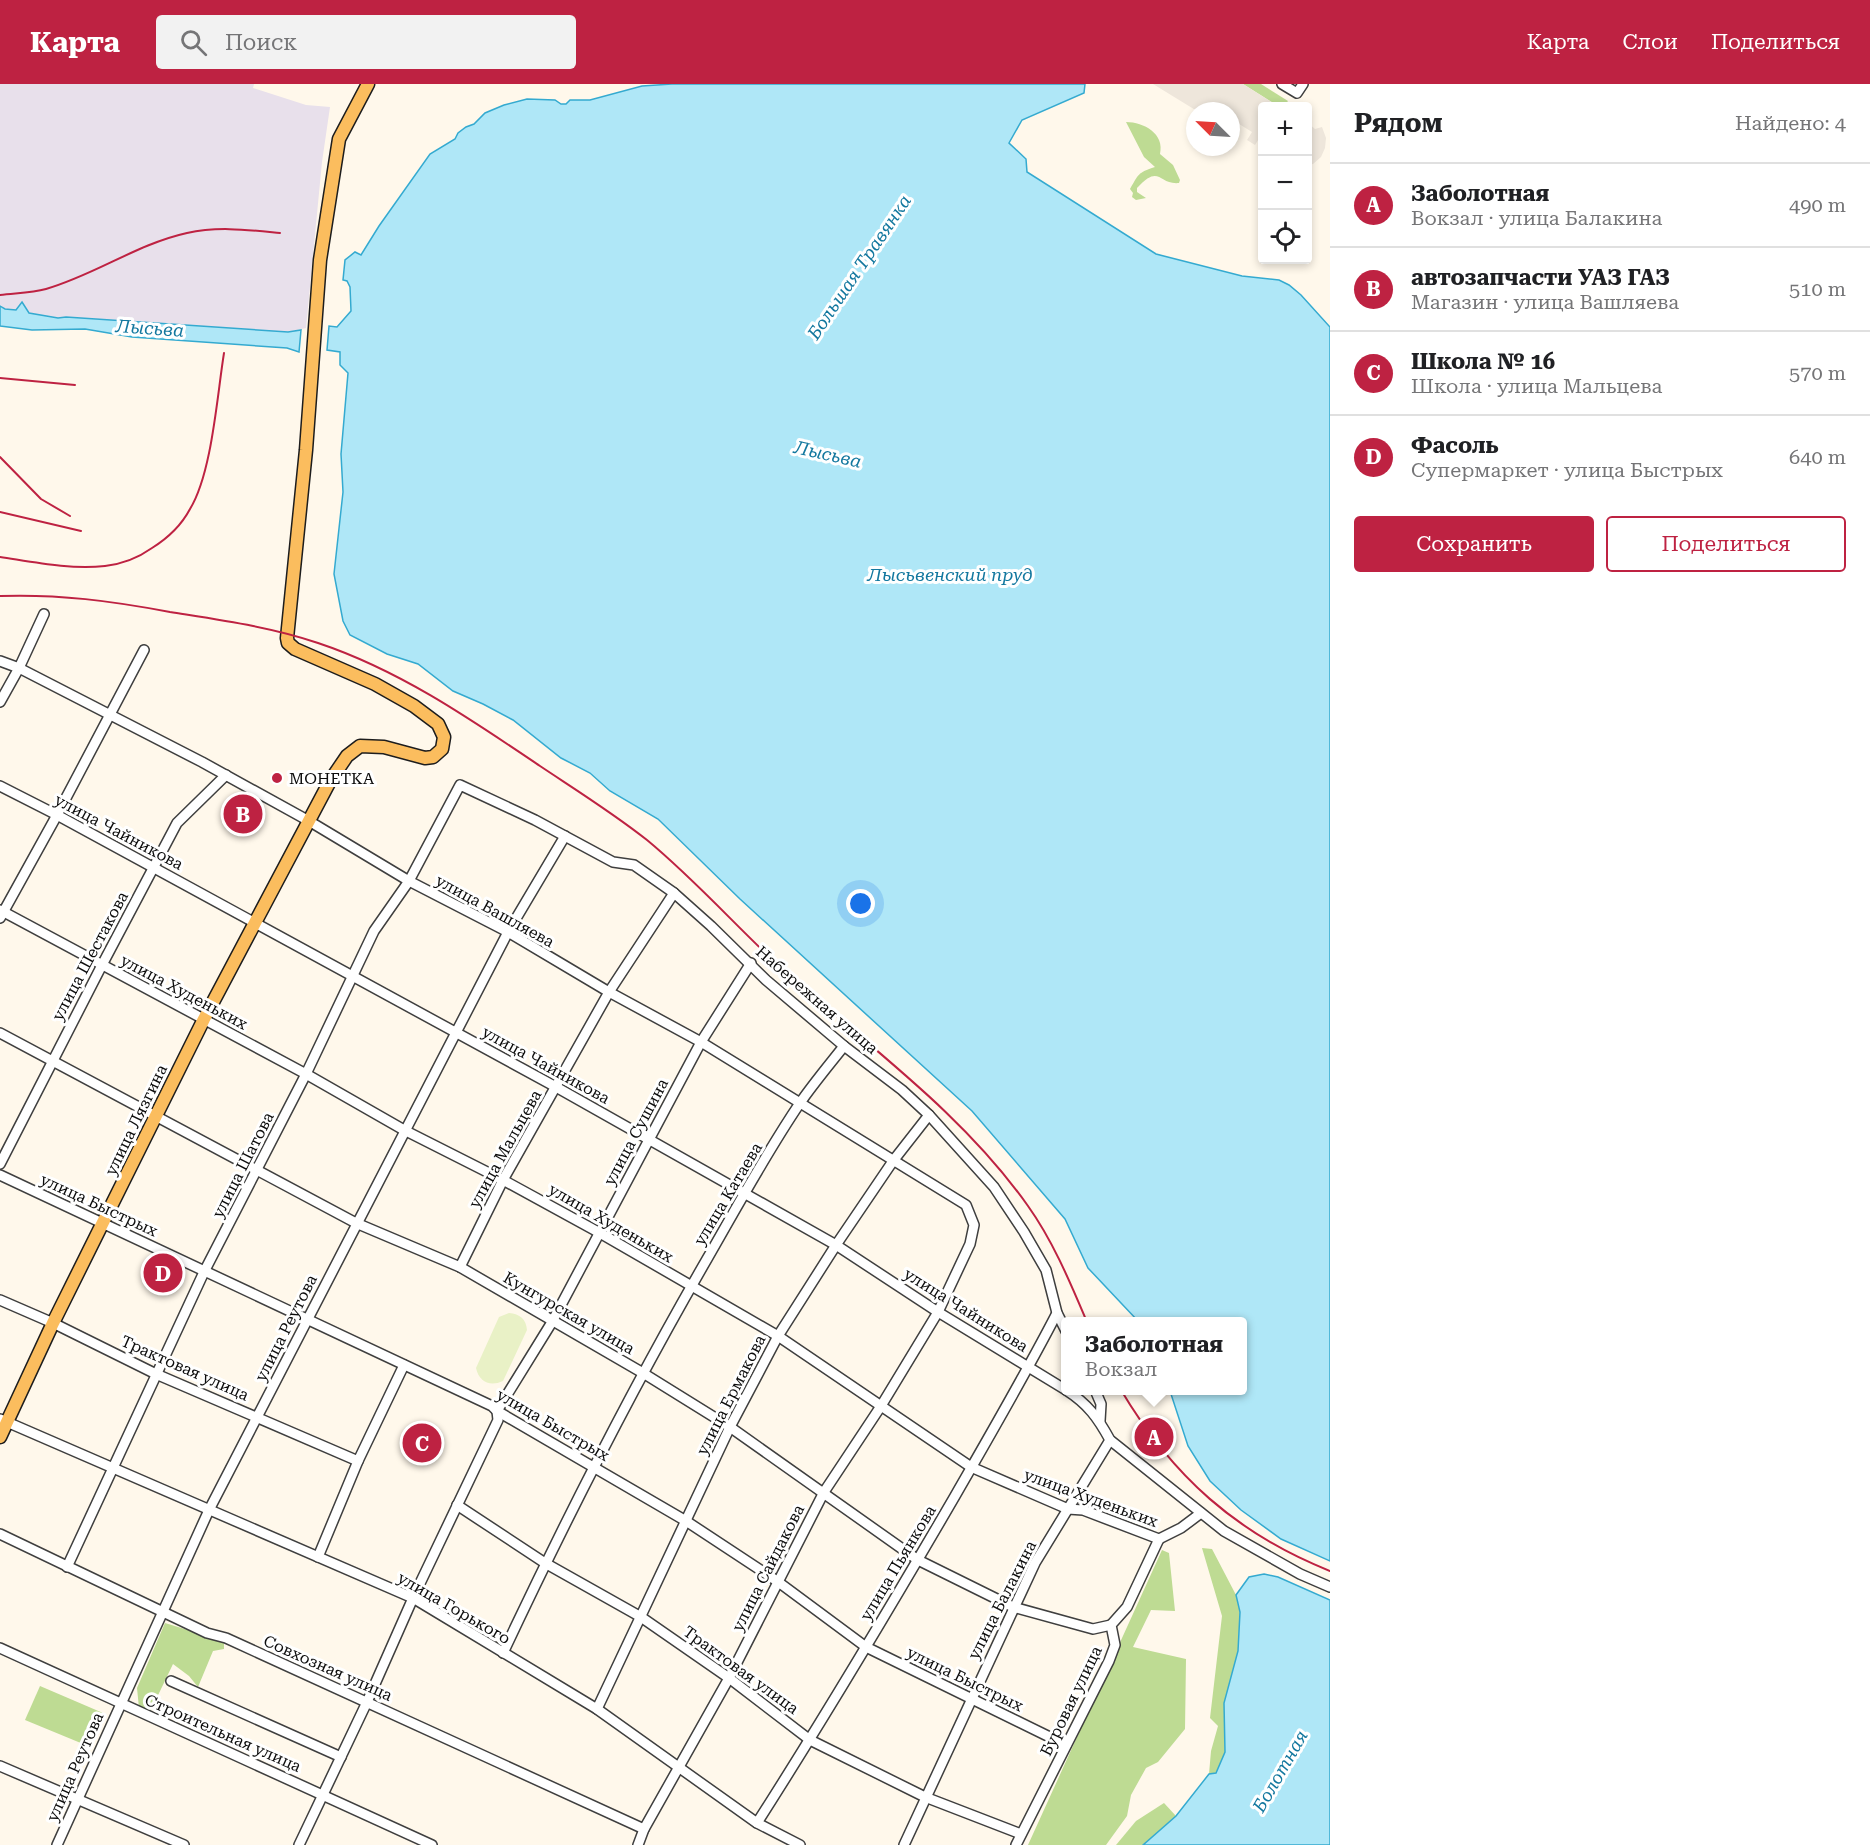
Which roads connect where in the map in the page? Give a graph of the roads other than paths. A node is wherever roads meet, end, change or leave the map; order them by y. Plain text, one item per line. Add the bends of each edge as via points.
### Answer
1 (368, 84) edge
2 (1282, 84) edge
3 (1303, 84) edge
4 (44, 614) dead end
5 (144, 650) dead end
6 (0, 662) edge
7 (19, 668) junction
8 (0, 702) edge
9 (109, 714) junction
10 (226, 776) junction
11 (460, 785) joint
12 (0, 786) edge
13 (57, 815) junction
14 (309, 821) junction
15 (565, 836) junction
16 (154, 868) junction
17 (409, 881) junction
18 (674, 893) junction
19 (1, 913) edge
20 (255, 923) junction
21 (508, 932) junction
22 (751, 963) junction
23 (102, 965) junction
24 (353, 977) junction
25 (609, 993) junction
26 (204, 1019) junction
27 (0, 1033) edge
28 (456, 1034) junction
29 (701, 1042) junction
30 (844, 1046) junction
31 (52, 1060) junction
32 (306, 1074) junction
33 (556, 1087) junction
34 (800, 1103) junction
35 (929, 1115) junction
36 (155, 1117) junction
37 (404, 1131) junction
38 (649, 1139) junction
39 (893, 1161) junction
40 (0, 1164) edge
41 (257, 1169) junction
42 (0, 1175) edge
43 (503, 1179) junction
44 (744, 1194) junction
45 (966, 1205) joint
46 (103, 1223) junction
47 (356, 1223) junction
48 (600, 1233) junction
49 (836, 1245) junction
50 (460, 1267) junction
51 (204, 1272) junction
52 (691, 1287) junction
53 (0, 1300) edge
54 (938, 1312) junction
55 (1057, 1313) junction
56 (307, 1320) junction
57 (552, 1322) junction
58 (1061, 1322) edge
59 (53, 1323) junction
60 (778, 1336) junction
61 (404, 1365) junction
62 (1029, 1368) junction
63 (643, 1373) junction
64 (156, 1374) junction
65 (1061, 1387) edge
66 (1074, 1395) edge
67 (1097, 1395) edge
68 (881, 1406) junction
69 (498, 1412) junction
70 (257, 1417) junction
71 (4, 1421) edge
72 (1100, 1421) junction
73 (730, 1427) junction
74 (0, 1437) edge
75 (1110, 1440) junction
76 (358, 1461) junction
77 (595, 1467) junction
78 (971, 1467) junction
79 (111, 1469) junction
80 (824, 1492) junction
81 (457, 1505) junction
82 (1068, 1509) junction
83 (209, 1510) junction
84 (1202, 1513) junction
85 (686, 1521) junction
86 (0, 1534) edge
87 (1159, 1539) junction
88 (318, 1557) junction
89 (918, 1560) junction
90 (545, 1563) junction
91 (66, 1567) junction
92 (777, 1581) junction
93 (1330, 1587) edge
94 (413, 1598) junction
95 (1013, 1607) junction
96 (162, 1612) junction
97 (641, 1617) junction
98 (1111, 1625) junction
99 (866, 1647) junction
100 (0, 1648) edge
101 (503, 1653) junction
102 (729, 1678) junction
103 (171, 1681) dead end
104 (970, 1699) junction
105 (367, 1702) junction
106 (120, 1703) junction
107 (597, 1709) junction
108 (810, 1740) junction
109 (1066, 1745) junction
110 (341, 1757) junction
111 (0, 1766) edge
112 (680, 1767) junction
113 (323, 1795) junction
114 (925, 1797) junction
115 (78, 1798) junction
116 (757, 1823) junction
117 (644, 1828) junction
118 (1021, 1834) junction
119 (57, 1845) edge
120 (184, 1845) edge
121 (299, 1845) edge
122 (432, 1845) edge
123 (638, 1845) edge
124 (800, 1845) edge
125 (904, 1845) edge
126 (1016, 1845) edge

1 - 14 main road, улица Лязгина via 339,139 320,260 296,572 287,635 288,643 295,649 375,684 424,712 438,724 444,737 442,749 425,758 384,747 360,746 347,756 330,781
2 - 3 street via 1297,93
4 - 7 street
5 - 9 street
6 - 7 street, улица Вашляева
7 - 8 street
7 - 9 street, улица Вашляева
9 - 10 street, улица Вашляева
9 - 13 street
10 - 14 street, улица Вашляева
10 - 16 street, улица Шестакова via 177,823
11 - 15 street, Набережная улица
11 - 17 street, улица Шатова
12 - 13 street, улица Чайникова
13 - 16 street, улица Чайникова
13 - 19 street
14 - 17 street, улица Вашляева
14 - 20 main road, улица Лязгина
15 - 18 street, Набережная улица via 613,862 634,865
15 - 21 street, улица Реутова
16 - 20 street, улица Чайникова
16 - 23 street, улица Шестакова
17 - 21 street, улица Вашляева
17 - 24 street, улица Шатова via 374,931
18 - 22 street, Набережная улица
18 - 25 street, улица Мальцева
19 - 23 street, улица Худеньких
20 - 24 street, улица Чайникова
20 - 26 main road, улица Лязгина
21 - 25 street, улица Вашляева
21 - 28 street, улица Реутова
22 - 29 street, улица Сушина
22 - 30 street, Набережная улица
23 - 26 street, улица Худеньких
23 - 31 street, улица Шестакова
24 - 28 street, улица Чайникова
24 - 32 street, улица Шатова
25 - 29 street, улица Вашляева
25 - 33 street, улица Мальцева
26 - 32 street, улица Худеньких
26 - 36 main road, улица Лязгина
27 - 31 street, Кунгурская улица
28 - 33 street, улица Чайникова
28 - 37 street, улица Реутова
29 - 34 street, улица Вашляева
29 - 38 street, улица Сушина
30 - 34 street, улица Катаева
30 - 35 street, Набережная улица
31 - 36 street, Кунгурская улица
31 - 40 street, улица Шестакова
32 - 37 street, улица Худеньких
32 - 41 street, улица Шатова
33 - 38 street, улица Чайникова
33 - 43 street, улица Мальцева
34 - 39 street, улица Вашляева
34 - 44 street, улица Катаева
35 - 39 street, улица Ермакова
35 - 55 street, Набережная улица via 994,1188 1024,1232 1046,1270
36 - 41 street, Кунгурская улица
36 - 46 main road, улица Лязгина
37 - 43 street, улица Худеньких
37 - 47 street, улица Реутова
38 - 44 street, улица Чайникова
38 - 48 street, улица Сушина
39 - 45 street, улица Вашляева
39 - 49 street, улица Ермакова
41 - 47 street, Кунгурская улица
41 - 51 street, улица Шатова
42 - 46 street, улица Быстрых
43 - 48 street, улица Худеньких
43 - 50 street, улица Мальцева
44 - 49 street, улица Чайникова
44 - 52 street, улица Катаева
45 - 54 street, улица Сайдакова via 974,1225 970,1244
46 - 51 street, улица Быстрых
46 - 59 main road, улица Лязгина
47 - 50 street, Кунгурская улица
47 - 56 street, улица Реутова
48 - 52 street, улица Худеньких
48 - 57 street, улица Сушина
49 - 54 street, улица Чайникова
49 - 60 street, улица Ермакова
50 - 57 street, Кунгурская улица
51 - 56 street, улица Быстрых
51 - 64 street, улица Шатова
52 - 60 street, улица Худеньких
52 - 63 street, улица Катаева
53 - 59 street, Трактовая улица
54 - 62 street, улица Чайникова
54 - 68 street, улица Сайдакова
55 - 58 street, Набережная улица
55 - 62 street, улица Пьянкова
56 - 61 street, улица Быстрых
56 - 70 street, улица Реутова
57 - 63 street, Кунгурская улица
57 - 69 street, улица Сушина
59 - 64 street, Трактовая улица
59 - 71 main road, улица Лязгина
60 - 68 street, улица Худеньких
60 - 73 street, улица Ермакова
61 - 69 street, улица Быстрых
61 - 76 street
62 - 65 street, улица Чайникова
62 - 78 street, улица Пьянкова
63 - 73 street, Кунгурская улица
63 - 77 street, улица Катаева
64 - 70 street, Трактовая улица
64 - 79 street, улица Шатова
66 - 72 street, улица Чайникова
67 - 72 street
68 - 78 street, улица Худеньких
68 - 80 street, улица Сайдакова
69 - 77 street, улица Быстрых
69 - 81 street, улица Сушина via 498,1420
70 - 76 street, Трактовая улица
70 - 83 street, улица Реутова
71 - 74 main road, улица Лязгина
71 - 79 street, улица Горького
72 - 75 street, улица Чайникова
73 - 80 street, Кунгурская улица
73 - 85 street, улица Ермакова
75 - 82 street, улица Балакина
75 - 84 street
76 - 88 street
77 - 85 street, улица Быстрых
77 - 90 street, улица Катаева
78 - 82 street, улица Худеньких
78 - 89 street, улица Пьянкова
79 - 83 street, улица Горького
79 - 91 street, улица Шатова
80 - 89 street, Кунгурская улица
80 - 92 street, улица Сайдакова
81 - 90 street, Трактовая улица
81 - 94 street
82 - 87 street, улица Худеньких via 1083,1510
82 - 95 street, улица Балакина
83 - 88 street, улица Горького
83 - 96 street, улица Реутова
84 - 87 street, улица Худеньких
84 - 93 street via 1224,1532
85 - 92 street, улица Быстрых
85 - 97 street, улица Ермакова
86 - 91 street, Совхозная улица
87 - 98 street via 1127,1607
88 - 94 street, улица Горького
89 - 95 street, Кунгурская улица
89 - 99 street, улица Пьянкова
90 - 97 street, Трактовая улица
90 - 101 street, улица Катаева
91 - 96 street, Совхозная улица
92 - 99 street, улица Быстрых
92 - 102 street, улица Сайдакова
94 - 101 street, улица Горького
94 - 105 street
95 - 98 street, Кунгурская улица via 1093,1629
95 - 104 street, улица Балакина
96 - 105 street, Совхозная улица
96 - 106 street, улица Реутова
97 - 102 street, Трактовая улица
97 - 107 street, улица Ермакова
98 - 109 street, Буровая улица via 1115,1645
99 - 104 street, улица Быстрых
99 - 108 street, улица Пьянкова
100 - 106 street, Строительная улица
101 - 107 street, улица Горького
102 - 108 street, Трактовая улица
102 - 112 street, улица Сайдакова
103 - 110 street
104 - 109 street, улица Быстрых
104 - 114 street, улица Балакина
105 - 110 street
105 - 117 street, Совхозная улица
106 - 113 street, Строительная улица
106 - 115 street, улица Реутова
107 - 112 street, улица Горького
108 - 114 street, Трактовая улица
108 - 116 street, улица Пьянкова
109 - 118 street, Буровая улица
110 - 113 street
111 - 115 street
112 - 116 street, улица Горького
112 - 117 street, улица Сайдакова
113 - 121 street
113 - 122 street, Строительная улица
114 - 118 street, Трактовая улица
114 - 125 street, улица Балакина
115 - 119 street, улица Реутова
115 - 120 street
116 - 124 street, улица Горького
117 - 123 street, улица Сайдакова
118 - 126 street, Буровая улица

